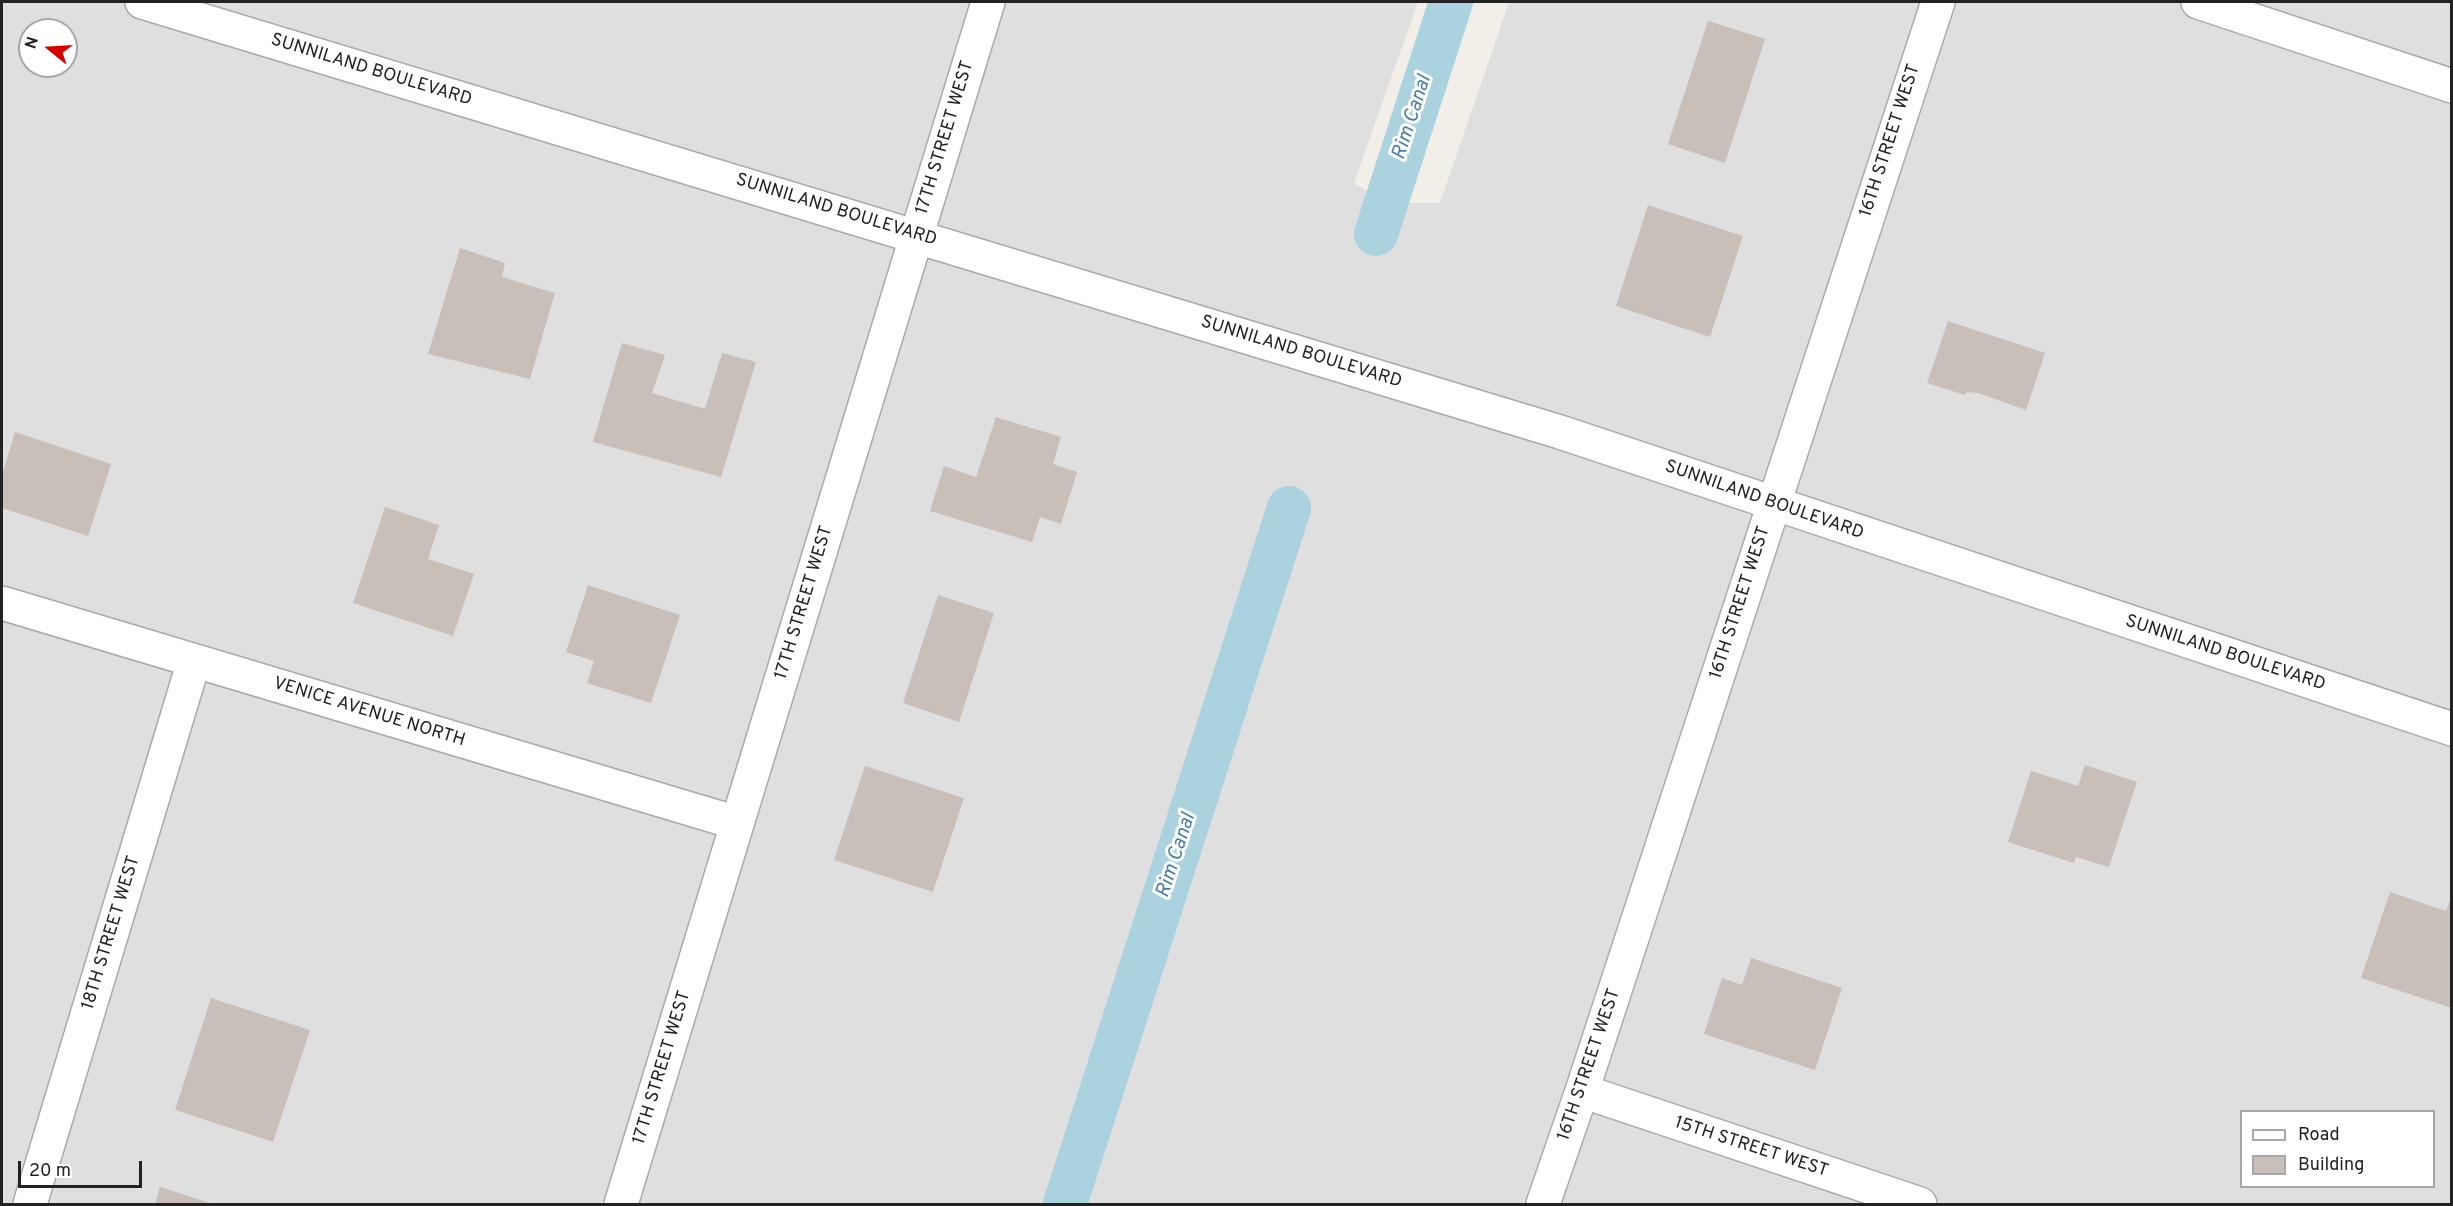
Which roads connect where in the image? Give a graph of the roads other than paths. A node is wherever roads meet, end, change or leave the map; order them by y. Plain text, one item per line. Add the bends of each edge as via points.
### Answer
1 (142, 2) edge
2 (988, 2) edge
3 (1938, 2) edge
4 (2198, 2) edge
5 (2451, 86) edge
6 (917, 236) junction
7 (1773, 504) junction
8 (2, 603) edge
9 (194, 661) junction
10 (2451, 729) edge
11 (737, 823) junction
12 (1582, 1091) junction
13 (30, 1204) edge
14 (621, 1204) edge
15 (1543, 1204) edge
16 (1920, 1204) edge

1 - 6 street, SUNNILAND BOULEVARD
2 - 6 street, 17TH STREET WEST
3 - 7 street, 16TH STREET WEST
4 - 5 street
6 - 7 street, SUNNILAND BOULEVARD via 1560,432
6 - 11 street, 17TH STREET WEST
7 - 10 street, SUNNILAND BOULEVARD
7 - 12 street, 16TH STREET WEST
8 - 9 street, VENICE AVENUE NORTH
9 - 11 street, VENICE AVENUE NORTH
9 - 13 street, 18TH STREET WEST
11 - 14 street, 17TH STREET WEST
12 - 15 street, 16TH STREET WEST
12 - 16 street, 15TH STREET WEST

